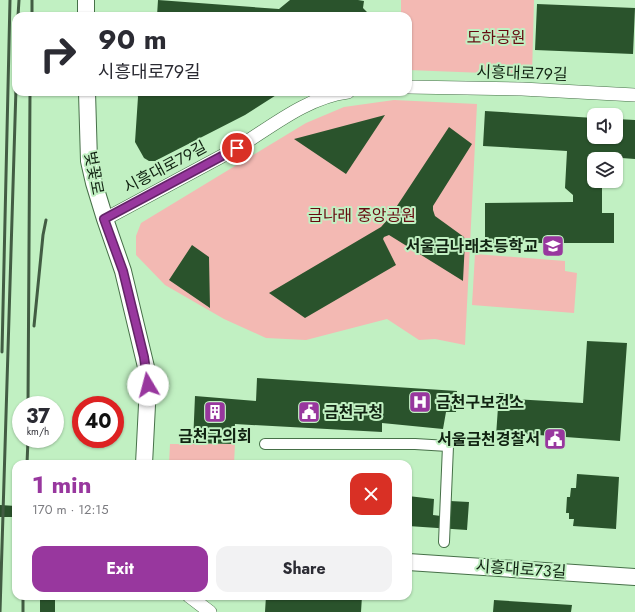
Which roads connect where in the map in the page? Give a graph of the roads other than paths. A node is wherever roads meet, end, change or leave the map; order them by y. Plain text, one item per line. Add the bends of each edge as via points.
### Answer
1 (86, 0) edge
2 (86, 12) edge
3 (412, 87) edge
4 (635, 94) edge
5 (87, 96) edge
6 (333, 96) edge
7 (104, 219) junction
8 (265, 444) dead end
9 (145, 460) edge
10 (444, 542) dead end
11 (412, 562) edge
12 (635, 576) edge
13 (194, 600) edge
14 (210, 612) edge

1 - 2 street
3 - 4 street, 시흥대로79길
5 - 7 street, 벚꽃로 via 89,160
6 - 7 street, 시흥대로79길 via 300,109 237,148
7 - 9 street, 벚꽃로 via 123,271 146,367 148,385
8 - 10 street via 448,446
11 - 12 street, 시흥대로73길
13 - 14 street

